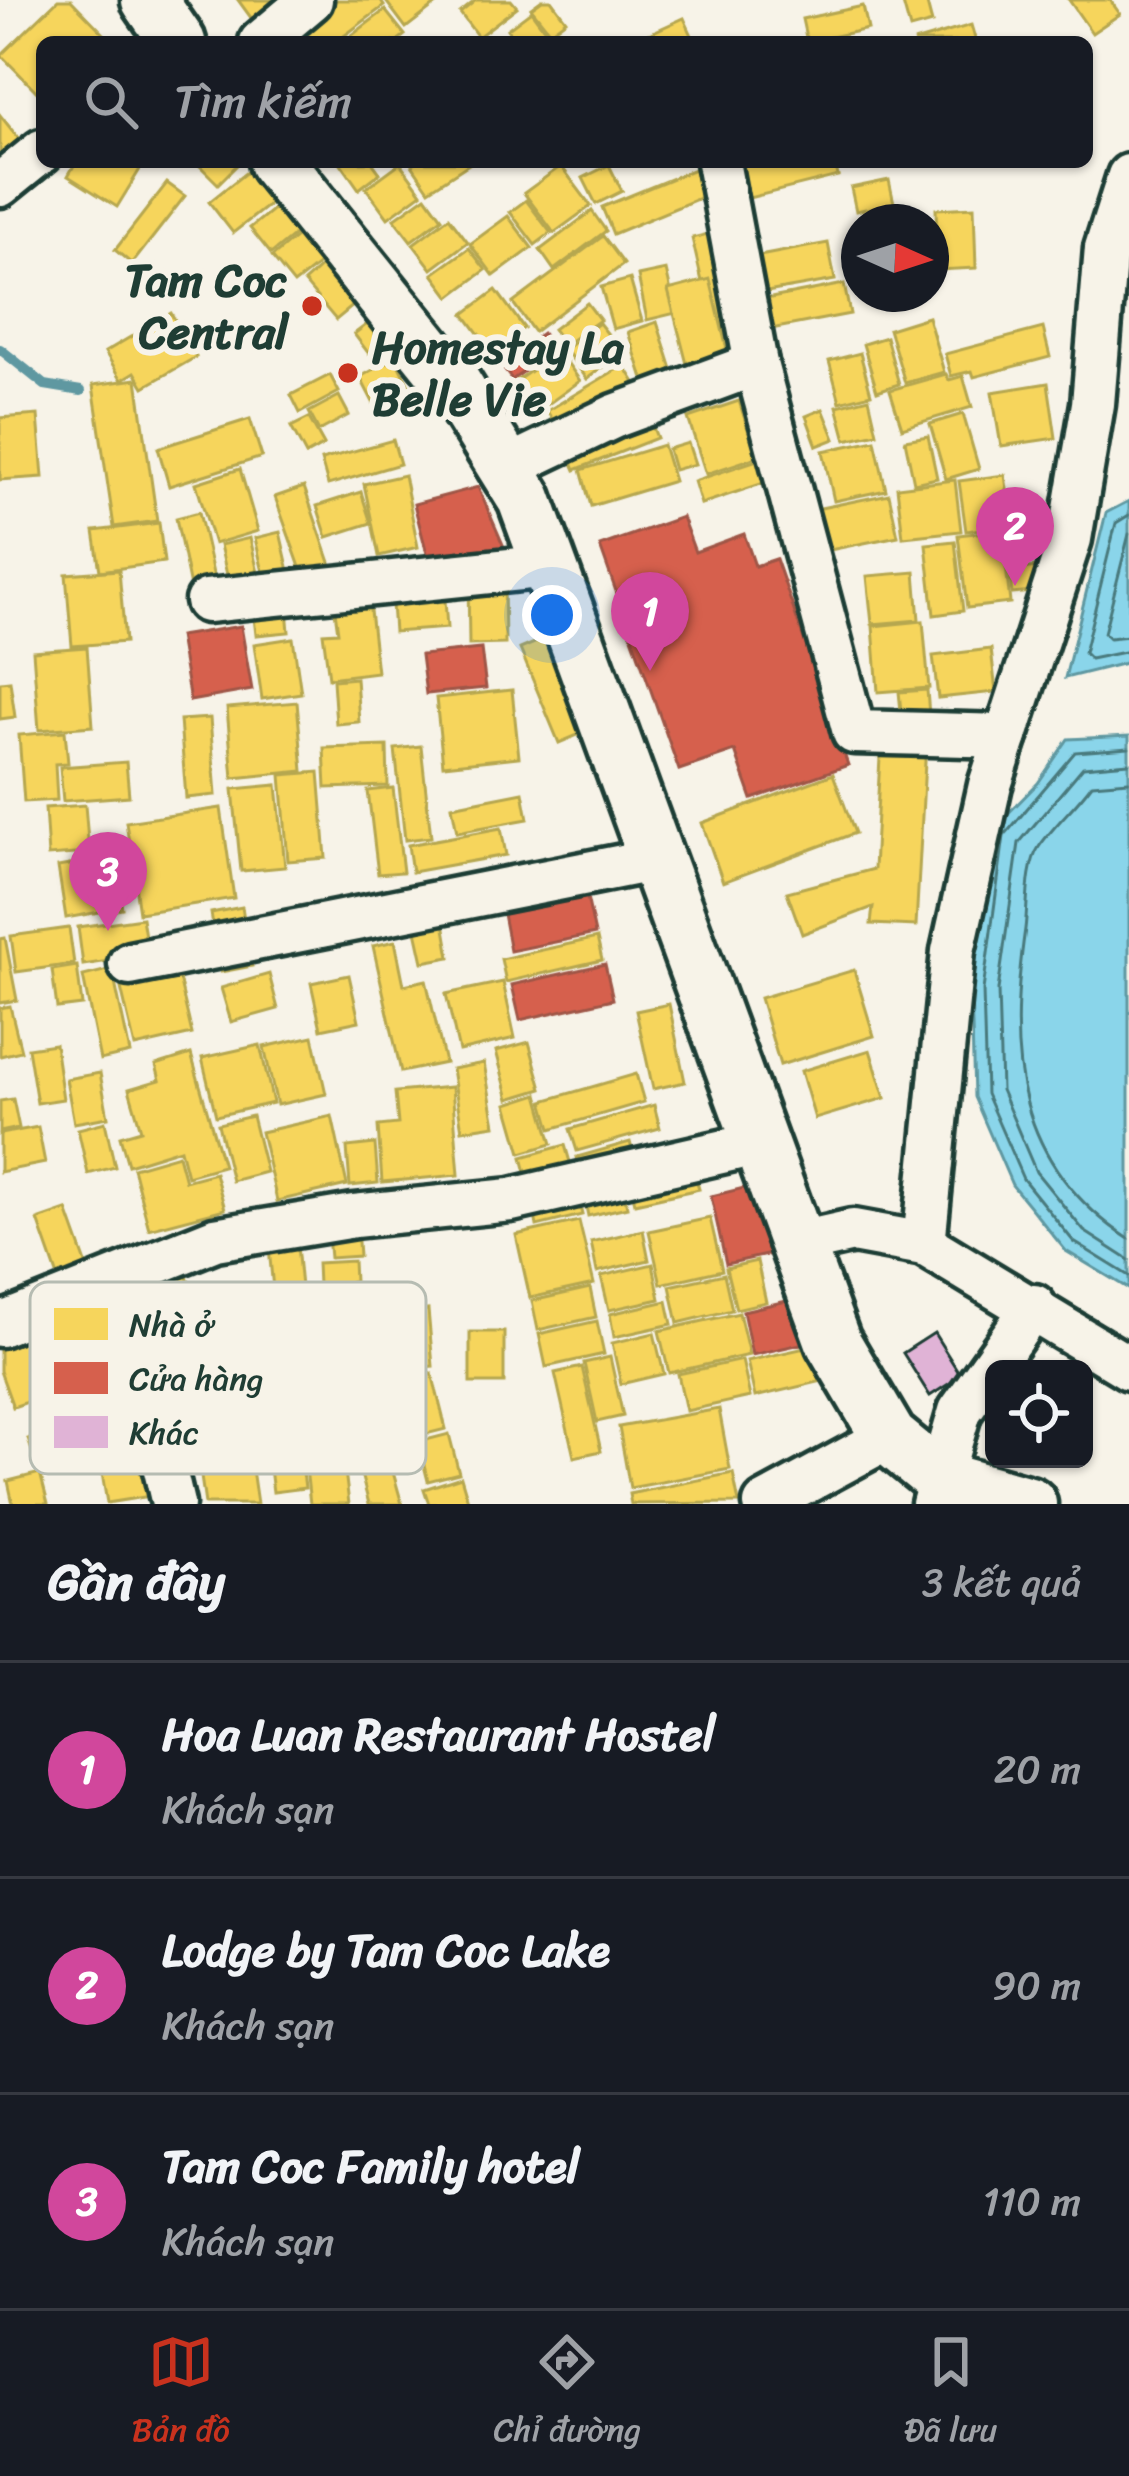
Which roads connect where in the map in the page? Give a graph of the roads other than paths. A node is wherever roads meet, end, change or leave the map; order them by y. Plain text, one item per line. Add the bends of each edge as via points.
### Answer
1 (149, 0) edge
2 (311, 0) edge
3 (173, 36) edge
4 (268, 36) edge
5 (36, 156) edge
6 (281, 168) edge
7 (719, 168) edge
8 (1129, 176) edge
9 (0, 185) edge
10 (755, 364) junction
11 (508, 467) junction
12 (549, 566) junction
13 (207, 601) dead end
14 (1006, 736) junction
15 (658, 859) junction
16 (130, 964) dead end
17 (756, 1144) junction
18 (795, 1244) junction
19 (924, 1244) junction
20 (120, 1278) junction
21 (110, 1282) edge
22 (121, 1282) edge
23 (1034, 1306) junction
24 (30, 1313) edge
25 (0, 1325) edge
26 (1129, 1368) edge
27 (889, 1437) junction
28 (166, 1474) edge
29 (937, 1491) edge
30 (173, 1504) edge
31 (765, 1504) edge
32 (1029, 1504) edge

1 - 3 main road
2 - 4 street
5 - 9 street
6 - 11 main road via 453,383
7 - 10 street
8 - 14 street via 1106,248 1094,404 1070,539
10 - 11 street
10 - 14 street via 854,732
11 - 12 main road
12 - 13 street
12 - 15 main road
14 - 19 street via 953,951
15 - 16 street
15 - 17 main road
17 - 18 main road
17 - 20 street via 511,1200 215,1239
18 - 19 street via 854,1231
18 - 27 main road via 833,1342
19 - 23 street
20 - 21 street
20 - 22 street
23 - 26 street
23 - 29 street via 961,1411
24 - 25 street
27 - 29 main road
27 - 31 street
28 - 30 street
29 - 32 main road

